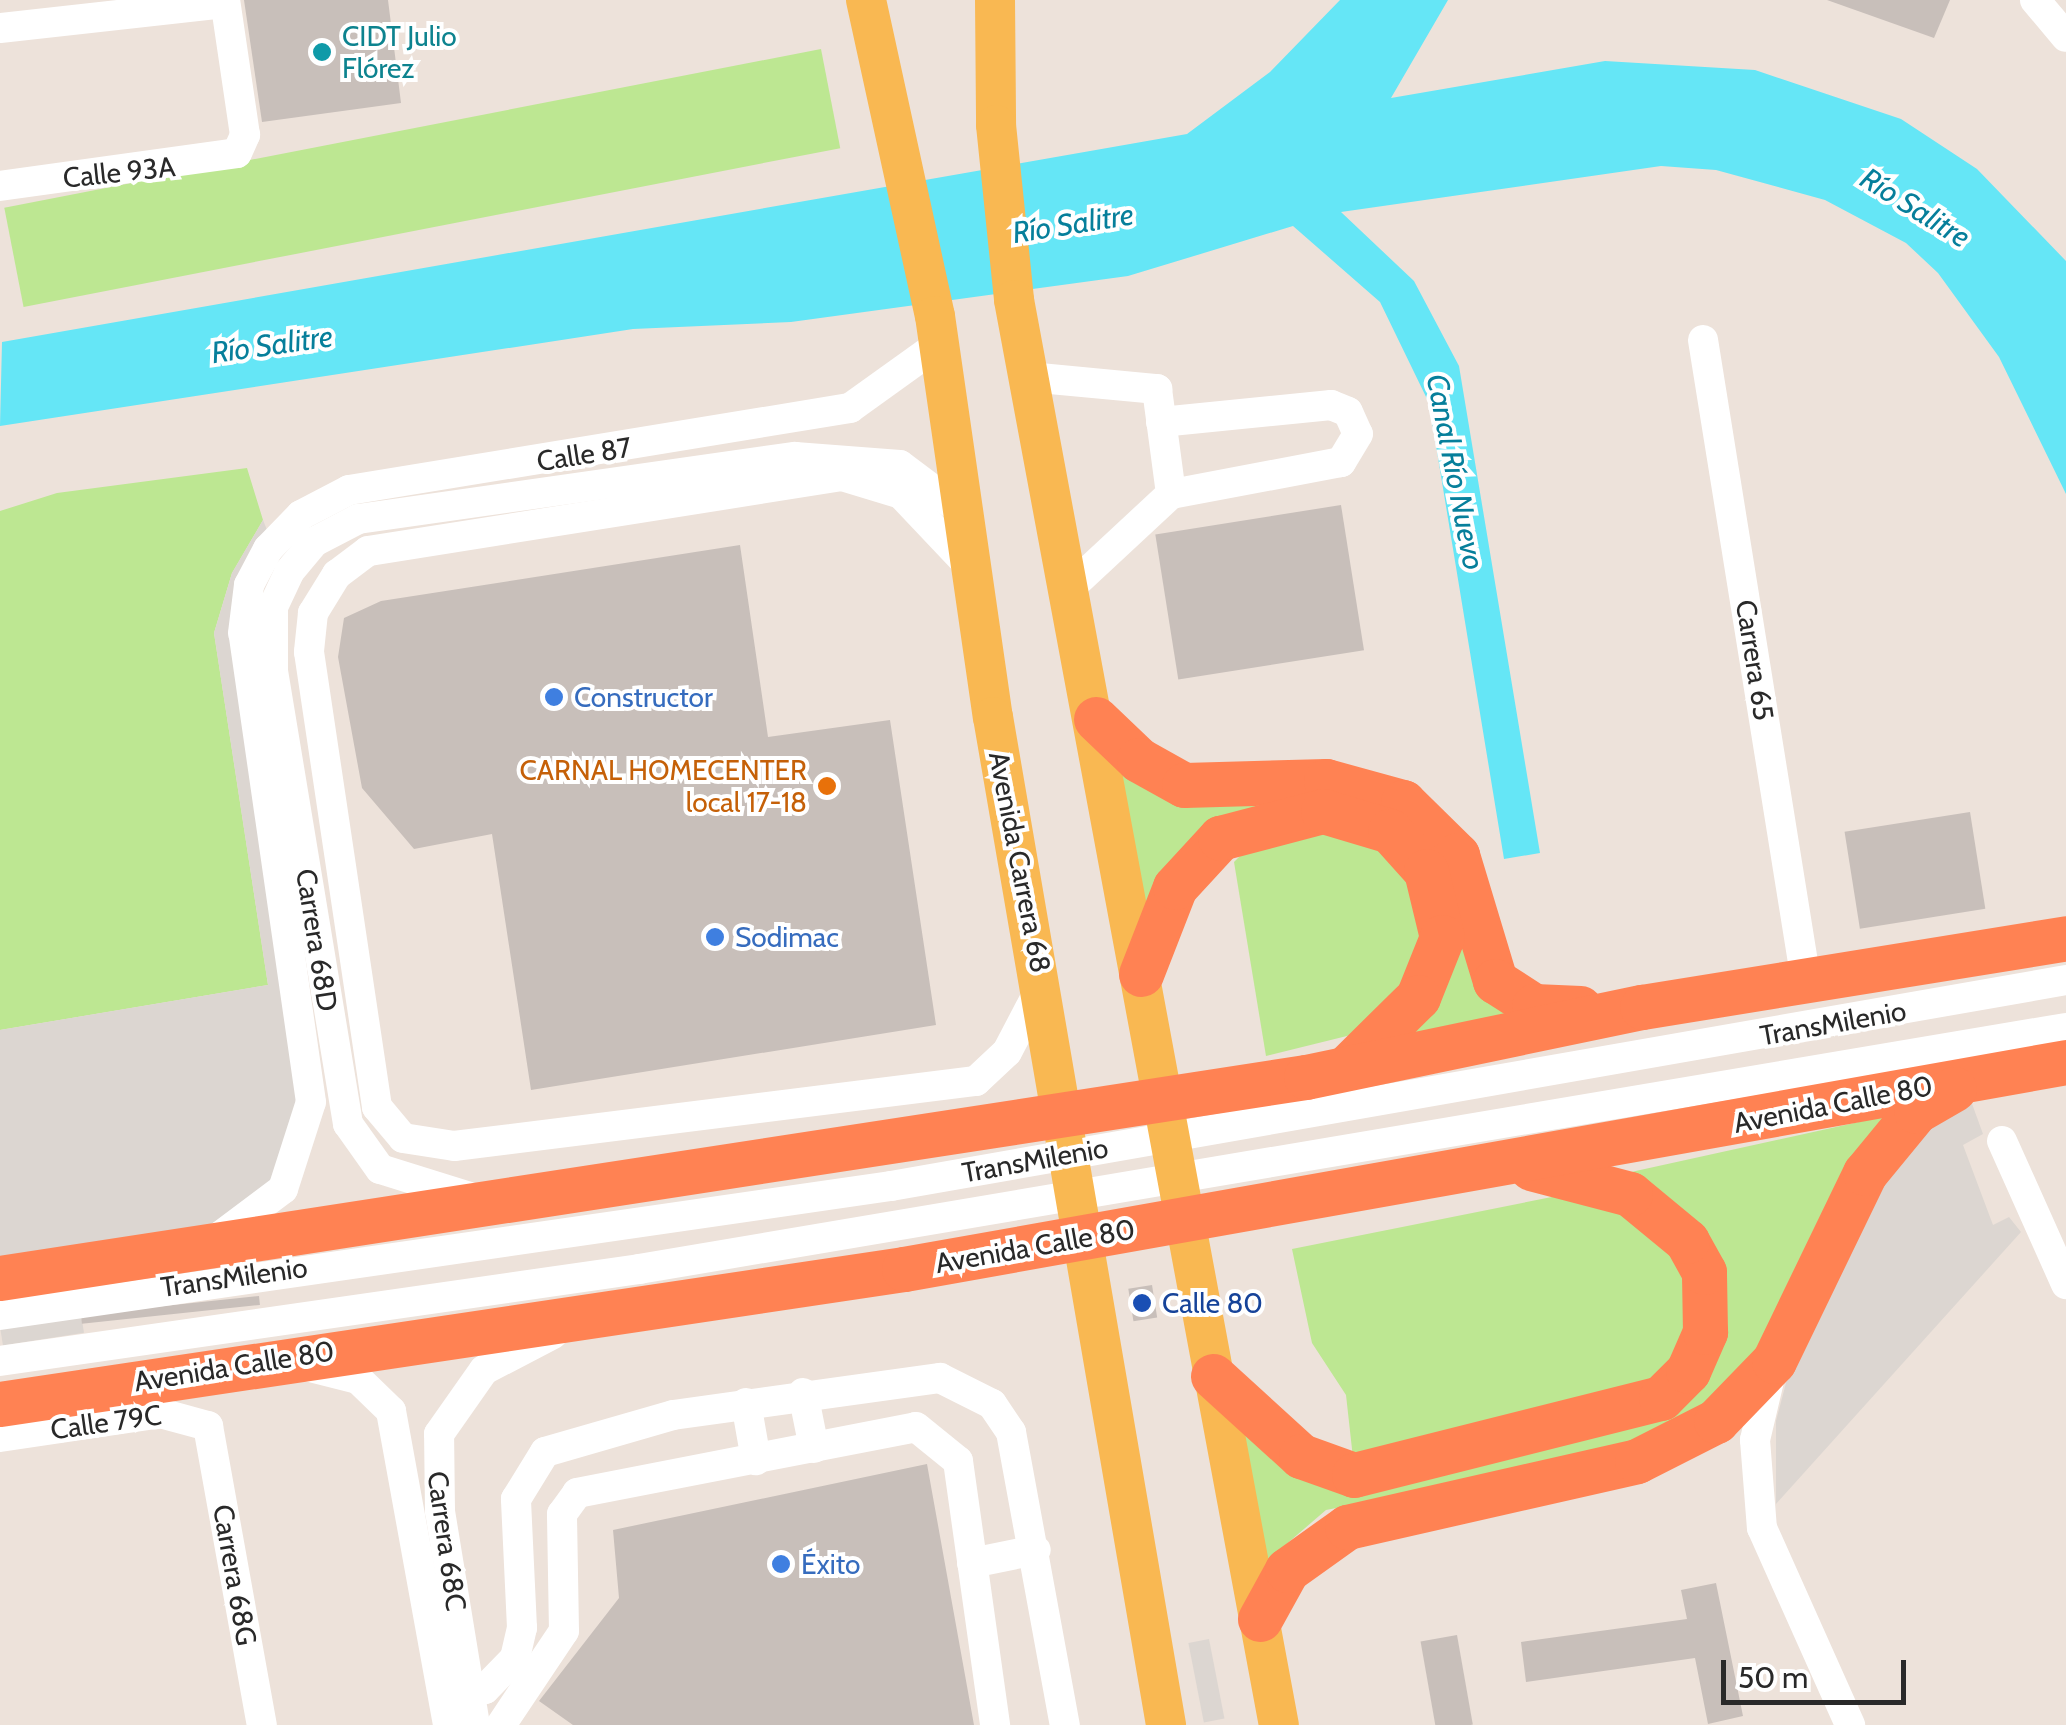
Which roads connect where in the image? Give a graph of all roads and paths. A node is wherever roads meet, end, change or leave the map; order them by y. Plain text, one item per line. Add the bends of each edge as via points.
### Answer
1 (866, 0) edge
2 (995, 0) edge
3 (2035, 0) edge
4 (225, 1) edge
5 (0, 28) edge
6 (2066, 37) edge
7 (0, 186) edge
8 (937, 330) junction
9 (1703, 340) dead end
10 (1029, 377) junction
11 (1173, 423) junction
12 (1180, 493) junction
13 (964, 513) junction
14 (972, 569) junction
15 (289, 572) joint
16 (249, 585) joint
17 (1070, 588) junction
18 (1096, 719) junction
19 (2066, 938) edge
20 (1141, 974) junction
21 (2066, 980) edge
22 (1806, 981) junction
23 (1043, 982) junction
24 (1642, 1007) junction
25 (2066, 1028) edge
26 (2066, 1062) edge
27 (1974, 1078) junction
28 (1330, 1086) junction
29 (2002, 1141) dead end
30 (1514, 1164) junction
31 (1355, 1168) junction
32 (508, 1200) junction
33 (2052, 1218) edge
34 (208, 1244) junction
35 (0, 1278) edge
36 (2066, 1284) edge
37 (0, 1314) edge
38 (590, 1318) junction
39 (262, 1359) junction
40 (1774, 1361) junction
41 (1212, 1376) junction
42 (803, 1393) junction
43 (746, 1402) junction
44 (3, 1408) edge
45 (208, 1426) joint
46 (814, 1448) junction
47 (756, 1460) junction
48 (427, 1514) junction
49 (1036, 1550) junction
50 (972, 1563) junction
51 (1260, 1618) junction
52 (522, 1628) junction
53 (564, 1631) junction
54 (454, 1707) edge
55 (262, 1725) edge
56 (474, 1725) edge
57 (501, 1725) edge
58 (995, 1725) edge
59 (1066, 1725) edge
60 (1166, 1725) edge
61 (1279, 1725) edge
62 (1850, 1725) edge

1 - 8 main road, Avenida Carrera 68
2 - 10 main road via 996,125
3 - 6 street
4 - 5 street
4 - 7 street, Calle 93A via 245,135 237,153
8 - 13 main road, Avenida Carrera 68
8 - 16 street, Calle 87 via 850,408 349,490 281,533
9 - 22 street, Carrera 65
10 - 11 street via 1157,389
10 - 17 main road
11 - 12 street
11 - 12 street via 1330,405 1348,412 1358,434 1341,462
12 - 17 street
13 - 14 main road, Avenida Carrera 68
13 - 15 street, Calle 87 via 900,465 795,457 358,519 314,542
14 - 23 main road, Avenida Carrera 68
14 - 23 street via 901,494 842,476 368,551 337,574 312,613 308,652 376,1107 404,1138 454,1146 976,1081 1007,1052
15 - 32 street, Carrera 68D via 273,607 273,670 348,1124 380,1169 412,1185
16 - 34 street, Carrera 68D via 243,633 310,1102 283,1190
17 - 18 main road
18 - 20 main road
18 - 24 highway via 1138,760 1184,785 1326,781 1403,802 1456,855 1477,904 1483,963 1505,990 1555,1008
19 - 22 highway
20 - 28 highway via 1175,886 1220,838 1323,811 1390,831 1433,885 1442,938 1418,997
20 - 41 main road
21 - 28 street, TransMilenio
22 - 24 highway
23 - 60 main road, Avenida Carrera 68
24 - 28 highway
25 - 31 street, TransMilenio
26 - 27 highway, Avenida Calle 80
27 - 30 highway, Avenida Calle 80
27 - 40 highway via 1916,1111 1865,1173
28 - 32 highway via 884,1142
28 - 37 street, TransMilenio via 891,1186
29 - 33 street
30 - 31 highway, Avenida Calle 80
30 - 41 highway via 1630,1194 1687,1240 1704,1272 1705,1332 1688,1371 1660,1398 1354,1475 1291,1449
31 - 38 highway, Avenida Calle 80 via 904,1269
31 - 44 street, TransMilenio via 896,1224
32 - 34 highway
33 - 36 street
34 - 35 highway
38 - 39 highway, Avenida Calle 80
38 - 48 street, Carrera 68C via 508,1355 463,1392 438,1434
39 - 44 highway, Avenida Calle 80
39 - 48 street, Carrera 68C via 343,1373 381,1396
40 - 51 highway via 1716,1421 1637,1461 1347,1527 1288,1570
40 - 62 street via 1754,1475 1780,1568
41 - 51 main road
42 - 43 street
42 - 46 street
42 - 49 street via 940,1378 964,1384 1011,1432
43 - 47 street
43 - 52 street via 560,1444 528,1468 516,1499
44 - 45 street, Calle 79C via 160,1412
45 - 55 street, Carrera 68G
46 - 47 street
46 - 50 street via 916,1427 934,1434 958,1461
47 - 53 street via 567,1502
48 - 54 street, Carrera 68C
49 - 50 street
49 - 59 street
50 - 58 street
51 - 61 main road
52 - 53 street
52 - 54 street via 506,1670
53 - 57 street
54 - 56 street, Carrera 68C

